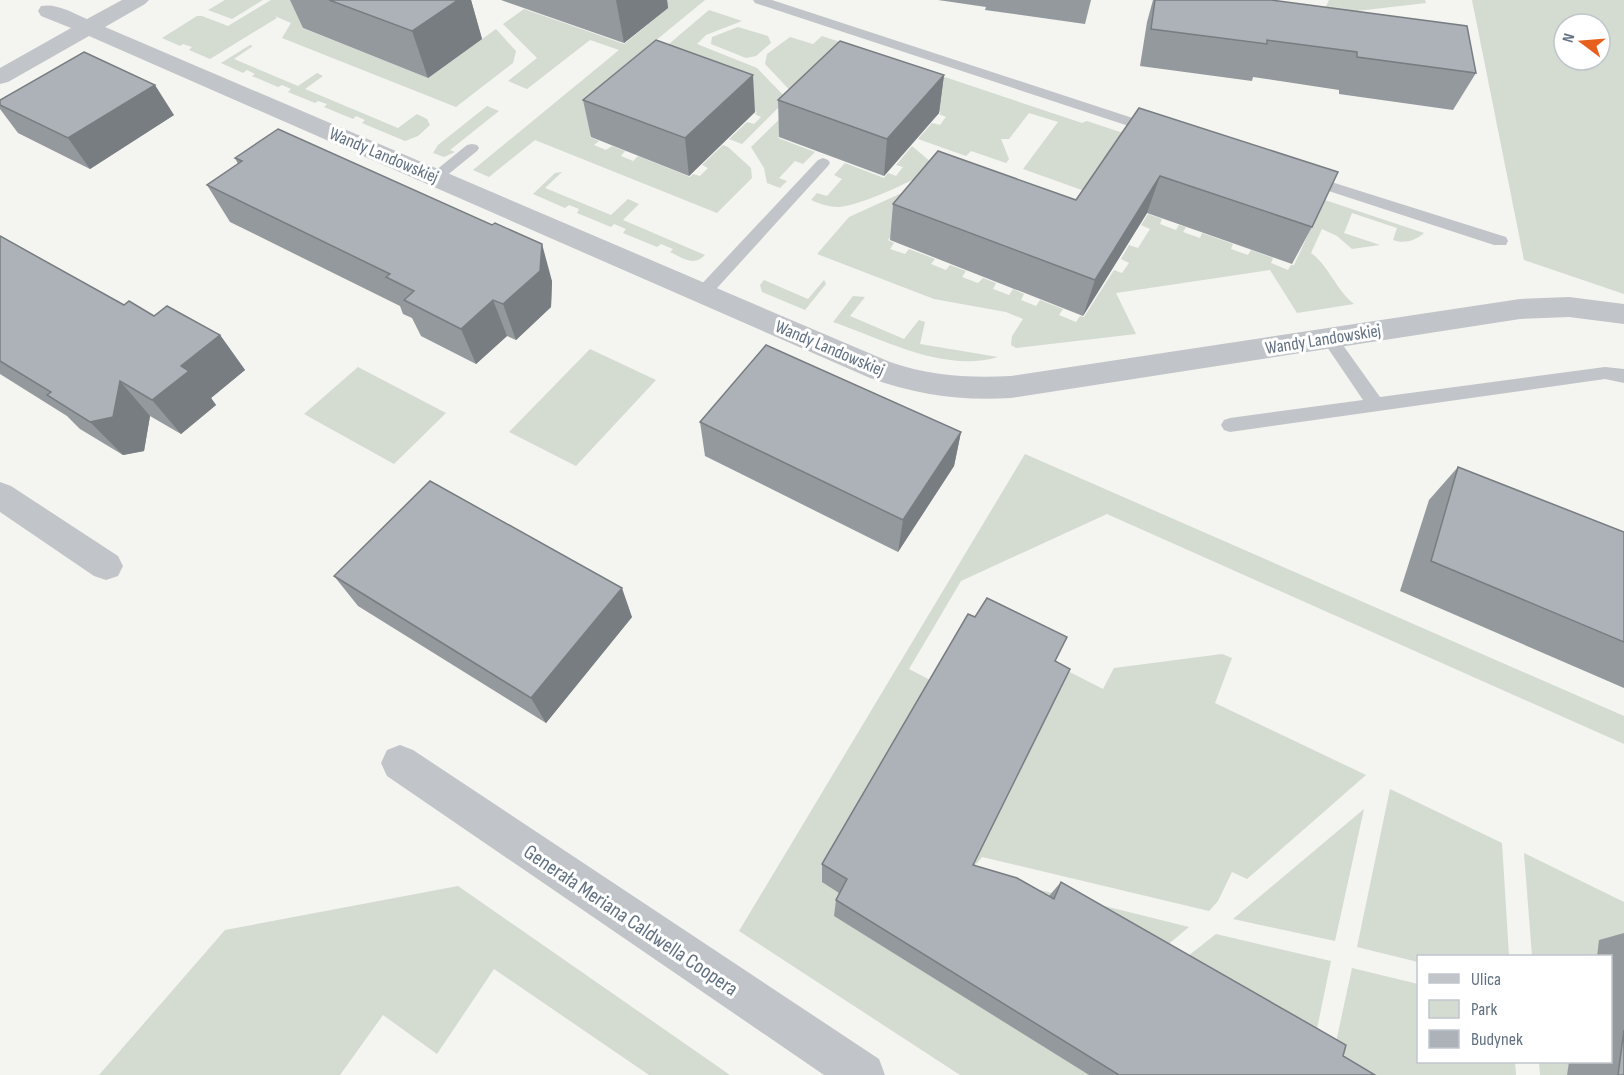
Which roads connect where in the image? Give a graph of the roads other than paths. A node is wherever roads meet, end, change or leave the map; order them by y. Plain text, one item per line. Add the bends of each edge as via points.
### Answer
1 (138, 0) edge
2 (759, 0) edge
3 (49, 11) dead end
4 (88, 28) junction
5 (0, 77) edge
6 (1172, 136) edge
7 (472, 148) dead end
8 (823, 163) dead end
9 (1295, 176) edge
10 (435, 178) junction
11 (1500, 242) dead end
12 (702, 294) junction
13 (1624, 314) edge
14 (1329, 338) junction
15 (1624, 376) edge
16 (1375, 404) junction
17 (1230, 425) dead end
18 (0, 495) edge
19 (106, 566) dead end
20 (400, 763) dead end
21 (864, 1075) edge

1 - 4 street
2 - 6 lane
3 - 4 street, Wandy Landowskiej
4 - 5 street
4 - 10 street, Wandy Landowskiej
7 - 10 lane
8 - 12 lane
9 - 11 lane
10 - 12 street, Wandy Landowskiej
12 - 14 street, Wandy Landowskiej via 879,370 938,387 970,390
13 - 14 street, Wandy Landowskiej via 1569,307 1520,309
14 - 16 lane
15 - 16 lane via 1605,373
16 - 17 lane
18 - 19 street
20 - 21 street, Generała Meriana Caldwella Coopera

